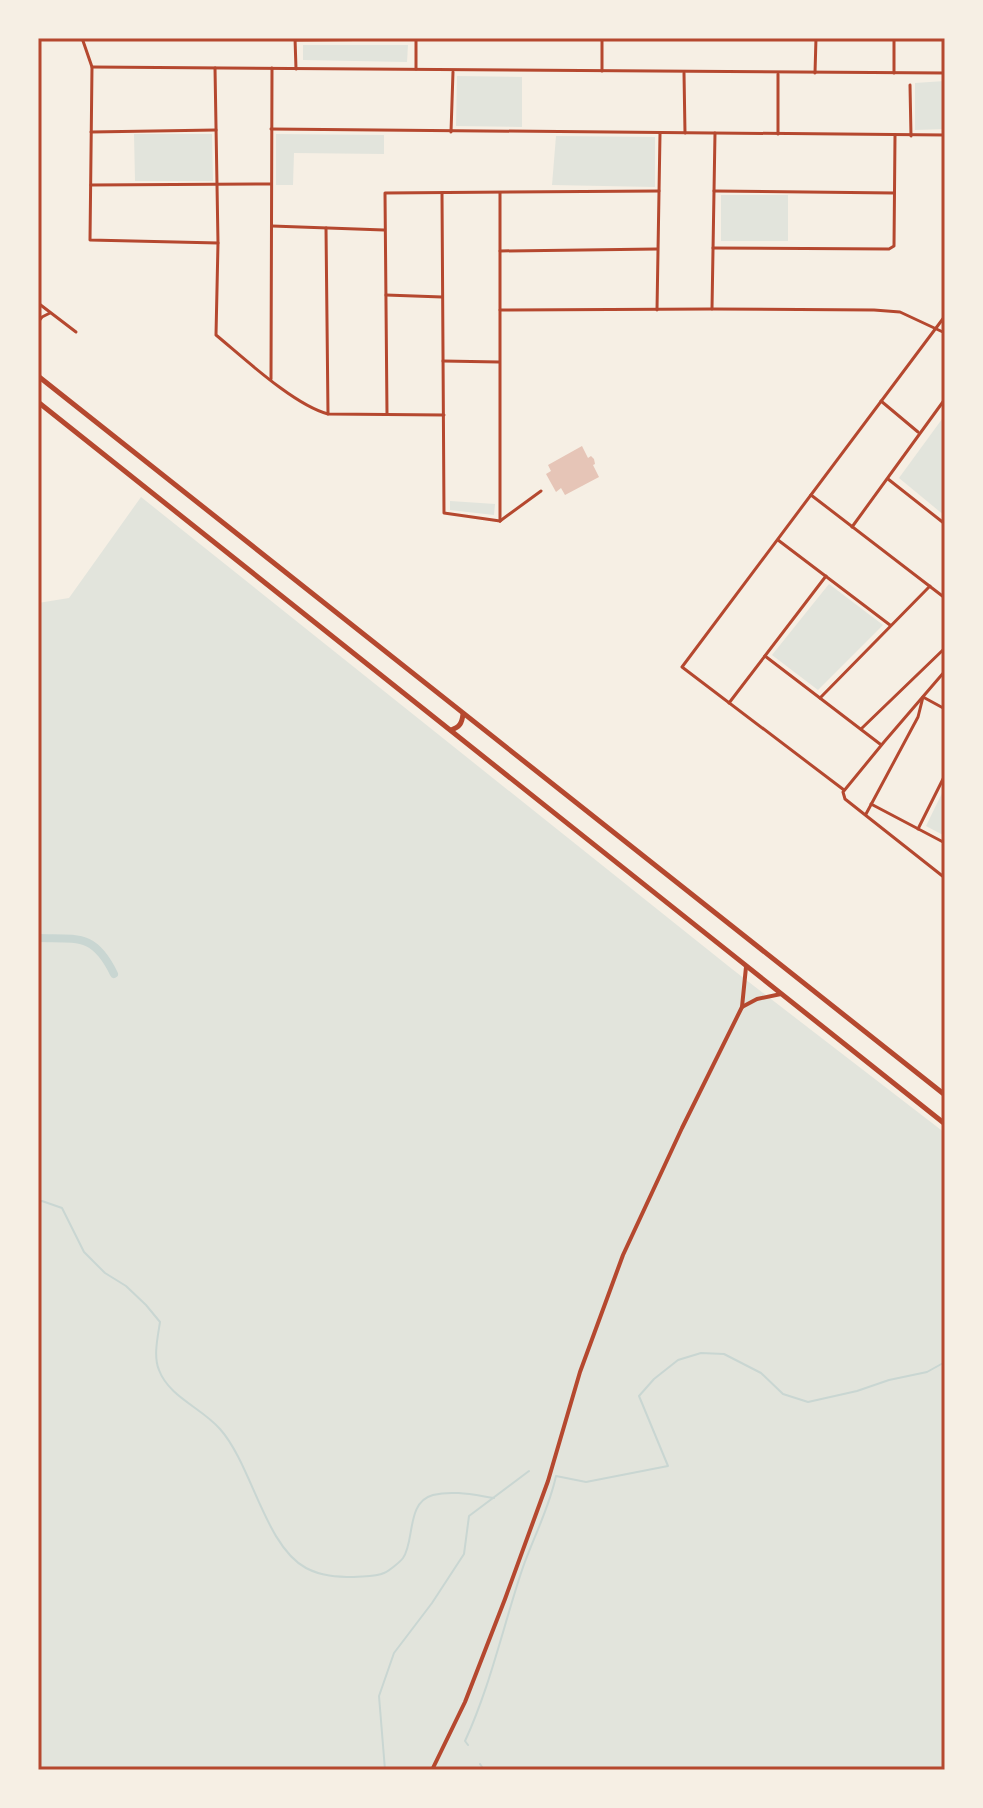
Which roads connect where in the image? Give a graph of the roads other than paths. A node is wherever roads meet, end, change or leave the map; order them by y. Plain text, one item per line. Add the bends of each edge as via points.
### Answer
1 (82, 38) edge
2 (602, 38) edge
3 (816, 38) edge
4 (894, 38) edge
5 (295, 39) edge
6 (356, 39) edge
7 (416, 39) edge
8 (92, 67) junction
9 (215, 68) junction
10 (272, 68) junction
11 (296, 69) junction
12 (416, 69) junction
13 (453, 70) junction
14 (602, 71) junction
15 (683, 72) junction
16 (778, 72) junction
17 (815, 73) junction
18 (894, 73) junction
19 (945, 73) edge
20 (910, 85) dead end
21 (271, 129) junction
22 (216, 130) junction
23 (91, 132) junction
24 (451, 132) junction
25 (660, 133) junction
26 (685, 133) junction
27 (715, 133) junction
28 (778, 134) junction
29 (895, 136) junction
30 (911, 136) junction
31 (945, 136) edge
32 (217, 184) junction
33 (272, 184) junction
34 (91, 185) junction
35 (659, 191) junction
36 (714, 191) junction
37 (442, 192) junction
38 (500, 192) junction
39 (894, 193) junction
40 (272, 226) junction
41 (326, 228) junction
42 (386, 230) junction
43 (218, 243) junction
44 (713, 248) junction
45 (658, 249) junction
46 (500, 251) junction
47 (386, 295) junction
48 (443, 297) junction
49 (38, 303) edge
50 (712, 309) junction
51 (500, 310) junction
52 (657, 310) junction
53 (51, 313) junction
54 (945, 316) edge
55 (38, 322) edge
56 (936, 328) junction
57 (76, 332) dead end
58 (945, 333) edge
59 (443, 361) junction
60 (500, 362) junction
61 (38, 376) edge
62 (271, 379) junction
63 (945, 399) edge
64 (881, 401) junction
65 (38, 402) edge
66 (387, 413) junction
67 (328, 414) junction
68 (444, 415) junction
69 (920, 433) junction
70 (887, 479) junction
71 (541, 491) dead end
72 (811, 495) junction
73 (500, 521) junction
74 (945, 524) edge
75 (852, 527) junction
76 (778, 540) junction
77 (826, 576) junction
78 (930, 586) junction
79 (945, 598) edge
80 (891, 626) junction
81 (945, 648) edge
82 (765, 656) junction
83 (945, 671) edge
84 (923, 697) junction
85 (820, 698) junction
86 (729, 703) junction
87 (945, 709) edge
88 (463, 713) junction
89 (450, 730) junction
90 (861, 730) junction
91 (881, 745) junction
92 (945, 775) edge
93 (844, 790) junction
94 (871, 804) junction
95 (865, 815) junction
96 (918, 829) junction
97 (945, 843) edge
98 (945, 878) edge
99 (746, 965) junction
100 (782, 994) junction
101 (742, 1007) junction
102 (945, 1095) edge
103 (945, 1124) edge
104 (432, 1770) edge

1 - 8 street
2 - 14 street
3 - 17 street
4 - 18 street
5 - 6 street
5 - 11 street
6 - 7 street
7 - 12 street
8 - 9 street
8 - 23 street
9 - 10 street
9 - 22 street
10 - 11 street
10 - 21 street
11 - 12 street
12 - 13 street
13 - 14 street
13 - 24 street
14 - 15 street
15 - 16 street
15 - 26 street
16 - 17 street
16 - 28 street
17 - 18 street
18 - 19 street
20 - 30 street
21 - 24 street
21 - 33 street
22 - 23 street
22 - 32 street
23 - 34 street
24 - 25 street
25 - 26 street
25 - 35 street
26 - 27 street
27 - 28 street
27 - 36 street
28 - 29 street
29 - 30 street
29 - 39 street
30 - 31 street
32 - 33 street
32 - 34 street
32 - 43 street
33 - 40 street
34 - 43 street via 90,240
35 - 38 street
35 - 45 street
36 - 39 street
36 - 44 street
37 - 38 street
37 - 42 street via 385,193
37 - 48 street
38 - 46 street
39 - 44 street via 895,241 889,249
40 - 41 street
40 - 62 street
41 - 42 street
41 - 67 street
42 - 47 street
43 - 62 street via 216,335
44 - 50 street
45 - 46 street
45 - 52 street
46 - 51 street
47 - 48 street
47 - 66 street
48 - 59 street
49 - 53 street
50 - 52 street
50 - 56 street via 900,312
51 - 52 street
51 - 60 street
53 - 55 street
53 - 57 street
54 - 56 street
56 - 58 street
56 - 64 street
59 - 60 street
59 - 68 street
60 - 73 street
61 - 88 highway
62 - 67 street
63 - 69 street
64 - 69 street
64 - 72 street
65 - 89 highway
66 - 67 street
66 - 68 street
68 - 73 street via 444,513
69 - 70 street
70 - 74 street
70 - 75 street
71 - 73 street
72 - 75 street
72 - 76 street
75 - 78 street
76 - 77 street
76 - 86 street via 682,667
77 - 80 street
77 - 82 street
78 - 79 street
78 - 80 street
80 - 85 street
81 - 90 street
82 - 85 street
82 - 86 street
83 - 84 street
84 - 87 street
84 - 91 street
84 - 94 street via 918,717
85 - 90 street
86 - 93 street
88 - 89 highway via 461,724
88 - 102 highway
89 - 99 highway
90 - 91 street
91 - 93 street
92 - 96 street
93 - 95 street via 845,799
94 - 95 street
94 - 96 street
95 - 98 street
96 - 97 street
99 - 100 highway
99 - 101 main road
100 - 101 main road
100 - 103 highway
101 - 104 main road via 623,1255 505,1599

